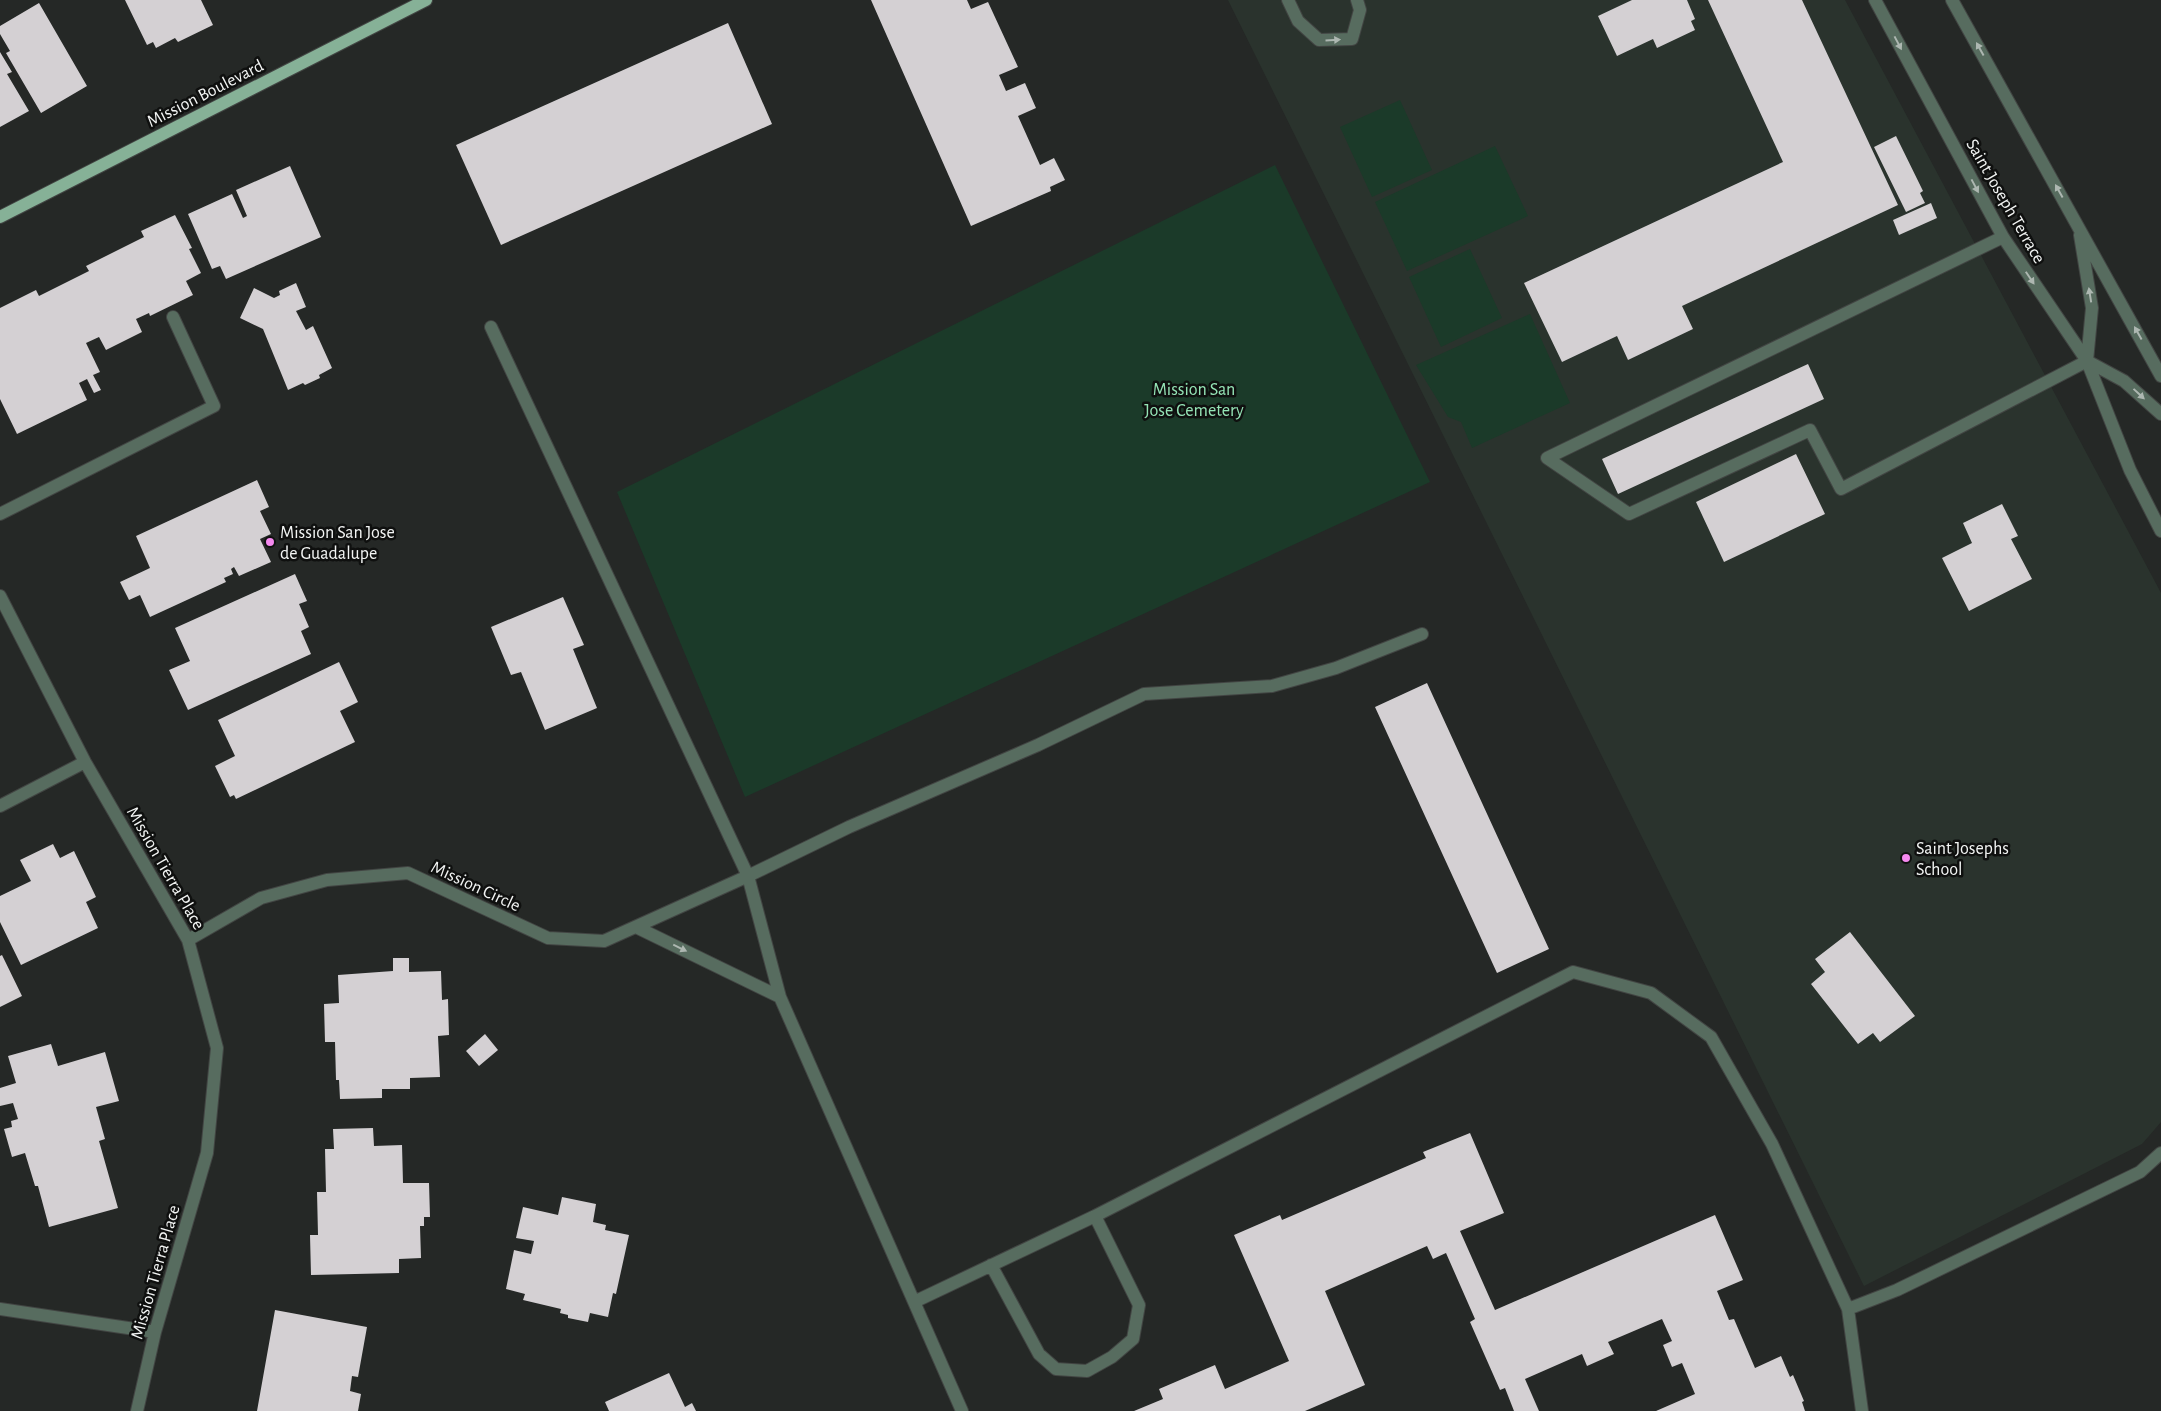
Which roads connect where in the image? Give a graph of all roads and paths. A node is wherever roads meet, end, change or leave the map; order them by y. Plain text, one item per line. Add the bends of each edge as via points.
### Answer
1 (426, 0) edge
2 (1288, 0) edge
3 (1357, 0) edge
4 (1875, 0) edge
5 (1952, 0) edge
6 (0, 217) edge
7 (2079, 226) junction
8 (2003, 237) junction
9 (173, 317) dead end
10 (491, 327) dead end
11 (2087, 361) junction
12 (2161, 376) edge
13 (2161, 414) edge
14 (0, 514) edge
15 (2161, 531) edge
16 (0, 596) edge
17 (1422, 634) dead end
18 (85, 762) junction
19 (0, 806) edge
20 (748, 876) junction
21 (636, 927) junction
22 (188, 940) junction
23 (780, 996) junction
24 (2161, 1153) edge
25 (1095, 1216) junction
26 (992, 1265) junction
27 (914, 1302) junction
28 (0, 1309) edge
29 (1848, 1309) junction
30 (155, 1332) junction
31 (137, 1411) edge
32 (962, 1411) edge
33 (1862, 1411) edge

1 - 6 main road, Mission Boulevard
2 -> 3 street via 1298,21 1319,40 1352,39 1360,10
4 -> 8 street, Saint Joseph Terrace
7 -> 5 street
11 -> 7 street via 2092,308
12 -> 7 street
8 -> 11 street, Saint Joseph Terrace
8 - 11 street via 1547,458 1628,514 1810,430 1841,489
9 - 14 street via 214,406
10 - 20 street
11 -> 13 street, Saint Joseph Terrace via 2124,381
11 - 15 street via 2130,470
16 - 18 street, Mission Tierra Place
17 - 20 street, Mission Circle via 1336,668 1272,686 1144,694
18 - 19 street
18 - 22 street, Mission Tierra Place
20 - 21 street, Mission Circle
20 - 23 street
21 - 22 street, Mission Circle via 604,941 548,938 408,873 327,880 261,898
21 -> 23 street
22 - 30 street, Mission Tierra Place via 217,1048 207,1153
23 - 27 street
24 - 29 street via 2140,1172 1897,1290
25 - 26 street
25 - 26 street via 1139,1305 1133,1339 1112,1358 1087,1371 1056,1369 1040,1354
25 - 29 street via 1573,972 1651,993 1712,1037 1772,1144
26 - 27 street
27 - 32 street
28 - 30 street
29 - 33 street
30 - 31 street, Mission Tierra Place

